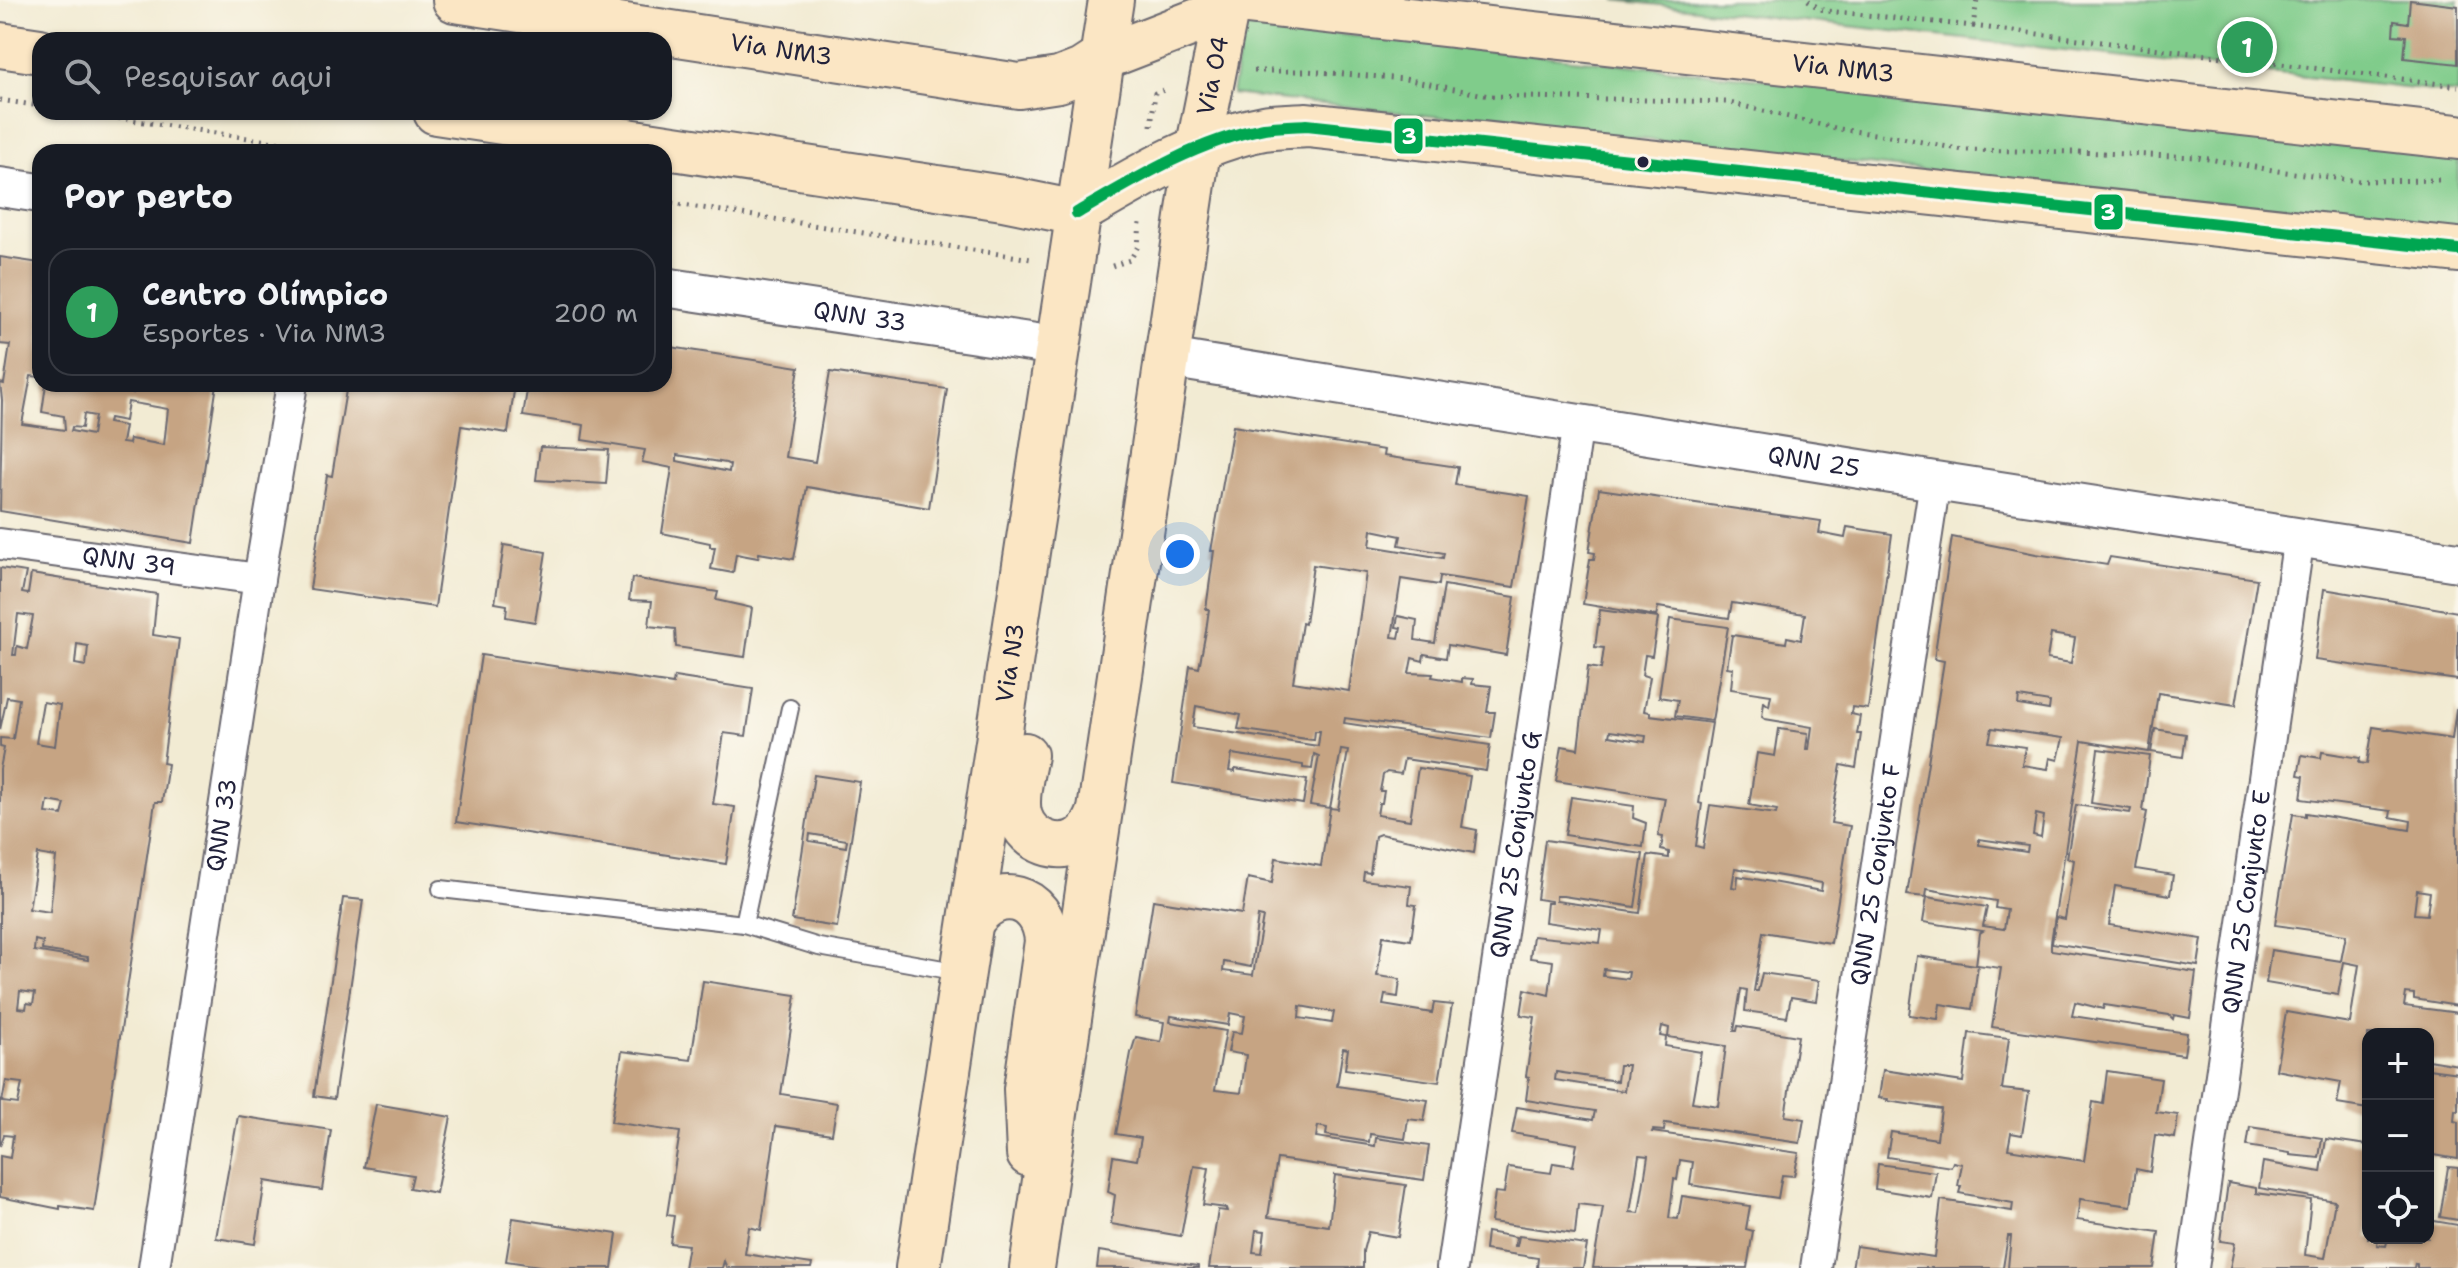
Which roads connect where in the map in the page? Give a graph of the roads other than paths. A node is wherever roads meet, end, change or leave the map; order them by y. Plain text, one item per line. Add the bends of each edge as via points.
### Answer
1 (435, 0) edge
2 (455, 0) edge
3 (1111, 0) edge
4 (1228, 0) edge
5 (460, 32) edge
6 (665, 32) edge
7 (672, 33) edge
8 (1102, 58) junction
9 (489, 120) edge
10 (2458, 137) edge
11 (647, 144) edge
12 (672, 148) edge
13 (1198, 150) junction
14 (0, 187) edge
15 (32, 192) edge
16 (1077, 213) junction
17 (2458, 250) edge
18 (672, 288) edge
19 (1168, 358) junction
20 (1055, 359) junction
21 (291, 392) edge
22 (1578, 423) junction
23 (1935, 481) junction
24 (2299, 537) junction
25 (0, 544) edge
26 (2458, 562) edge
27 (259, 579) junction
28 (790, 708) dead end
29 (1099, 814) junction
30 (441, 889) dead end
31 (971, 922) junction
32 (744, 924) junction
33 (964, 972) junction
34 (1033, 1262) edge
35 (154, 1268) edge
36 (918, 1268) edge
37 (1452, 1268) edge
38 (1816, 1268) edge
39 (2193, 1268) edge

1 - 5 main road via 450,9
2 - 6 main road, Via NM3
3 - 8 main road
4 - 8 main road, Via NM3 via 1208,17
4 - 10 main road, Via NM3
4 - 13 main road, Via O4
7 - 8 main road, Via NM3 via 1019,86 1059,80
8 - 16 main road, Via N3
9 - 11 main road
12 - 16 main road
13 - 16 main road via 1147,172
13 - 17 main road via 1265,128 1307,125
13 - 19 main road
14 - 15 street
16 - 20 main road, Via N3
18 - 20 street, QNN 33
19 - 22 street, QNN 25
19 - 29 main road
20 - 29 main road via 1060,538 1018,804 1027,831 1052,845 1082,839
20 - 31 main road, Via N3
21 - 27 street, QNN 33
22 - 23 street, QNN 25
22 - 37 street, QNN 25 Conjunto G
23 - 24 street, QNN 25
23 - 38 street, QNN 25 Conjunto F
24 - 26 street, QNN 25
24 - 39 street, QNN 25 Conjunto E
25 - 27 street, QNN 39
27 - 35 street, QNN 33
28 - 32 lane
29 - 34 main road
30 - 32 lane
31 - 33 main road, Via N3
31 - 34 main road via 990,901 1004,898 1030,905 1046,927 1026,1089
32 - 33 lane via 819,947
33 - 36 main road, Via N3

